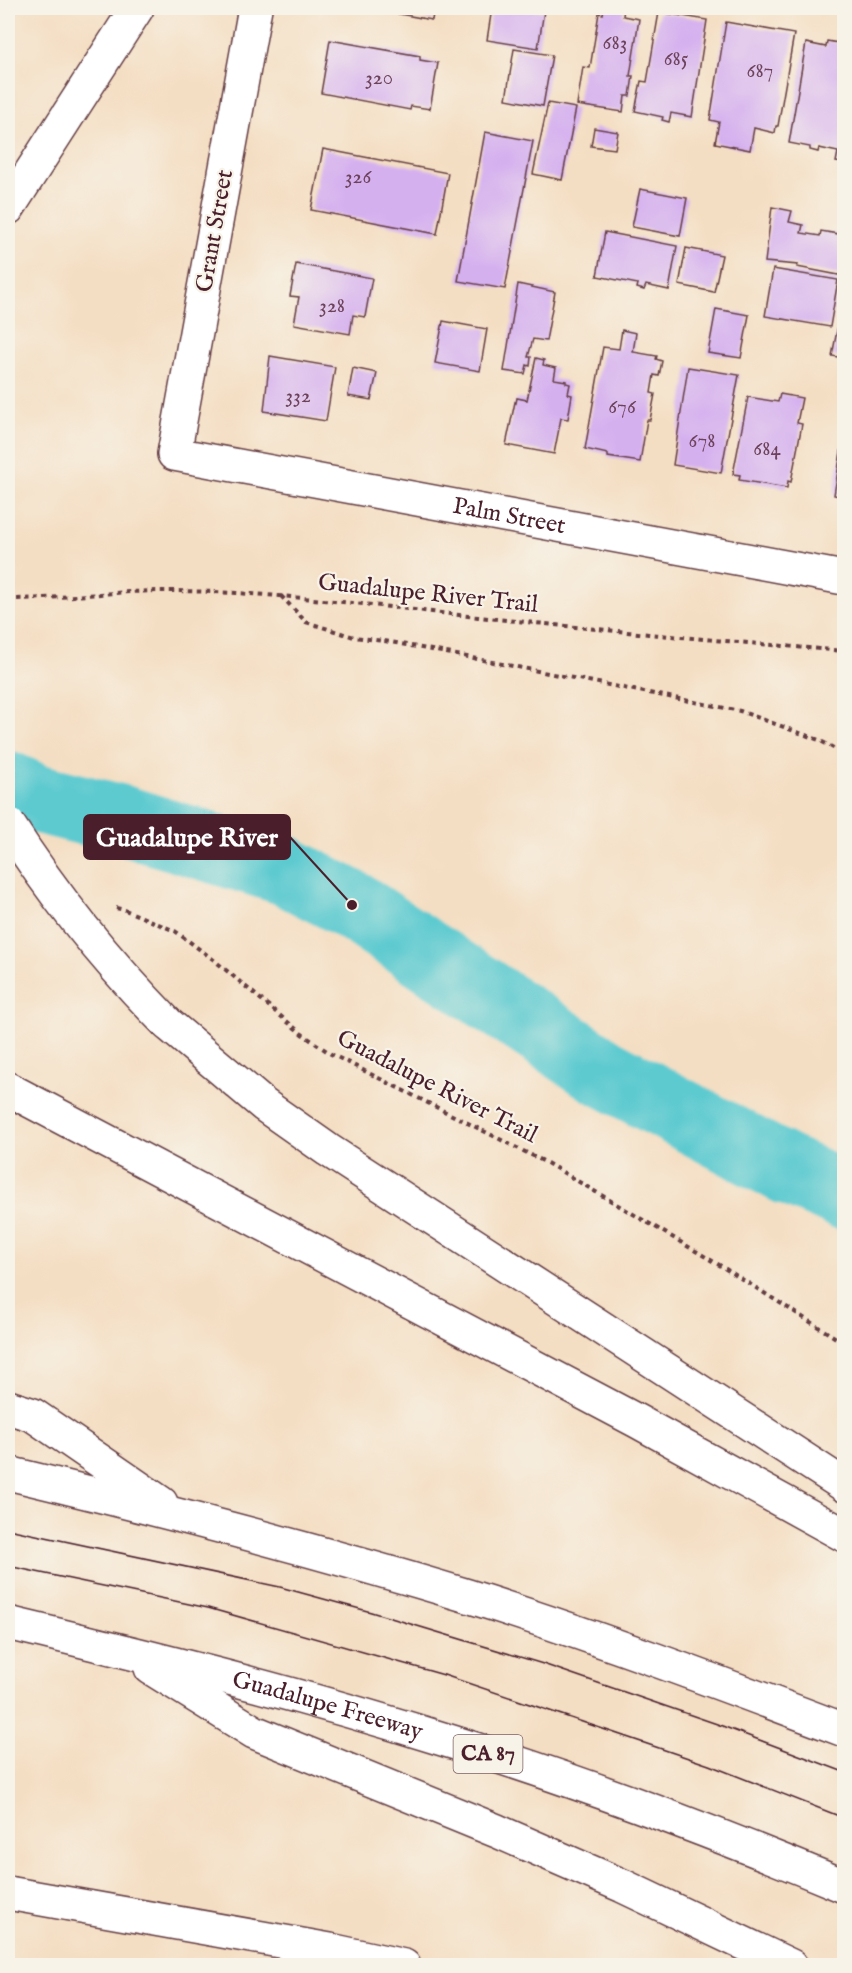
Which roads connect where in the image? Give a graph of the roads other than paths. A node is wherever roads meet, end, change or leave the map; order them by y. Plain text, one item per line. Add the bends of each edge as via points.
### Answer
1 (137, 8) edge
2 (255, 8) edge
3 (8, 208) edge
4 (174, 454) joint
5 (844, 578) edge
6 (8, 824) edge
7 (8, 1089) edge
8 (8, 1407) edge
9 (8, 1473) edge
10 (844, 1485) edge
11 (177, 1514) junction
12 (844, 1535) edge
13 (8, 1623) edge
14 (122, 1650) junction
15 (844, 1730) edge
16 (844, 1886) edge
17 (8, 1893) edge
18 (404, 1965) edge
19 (791, 1965) edge

1 - 3 main road
2 - 4 main road, Grant Street
4 - 5 main road, Palm Street
6 - 10 main road, bridge via 72,916 114,967 168,1024 264,1106
7 - 12 main road via 637,1421
8 - 11 main road via 33,1415
9 - 11 main road
11 - 15 main road via 469,1597 696,1674
13 - 14 main road, Guadalupe Freeway / CA 87
14 - 16 main road, Guadalupe Freeway / CA 87 via 437,1737 602,1792
14 - 19 main road via 254,1732 497,1831
17 - 18 main road

